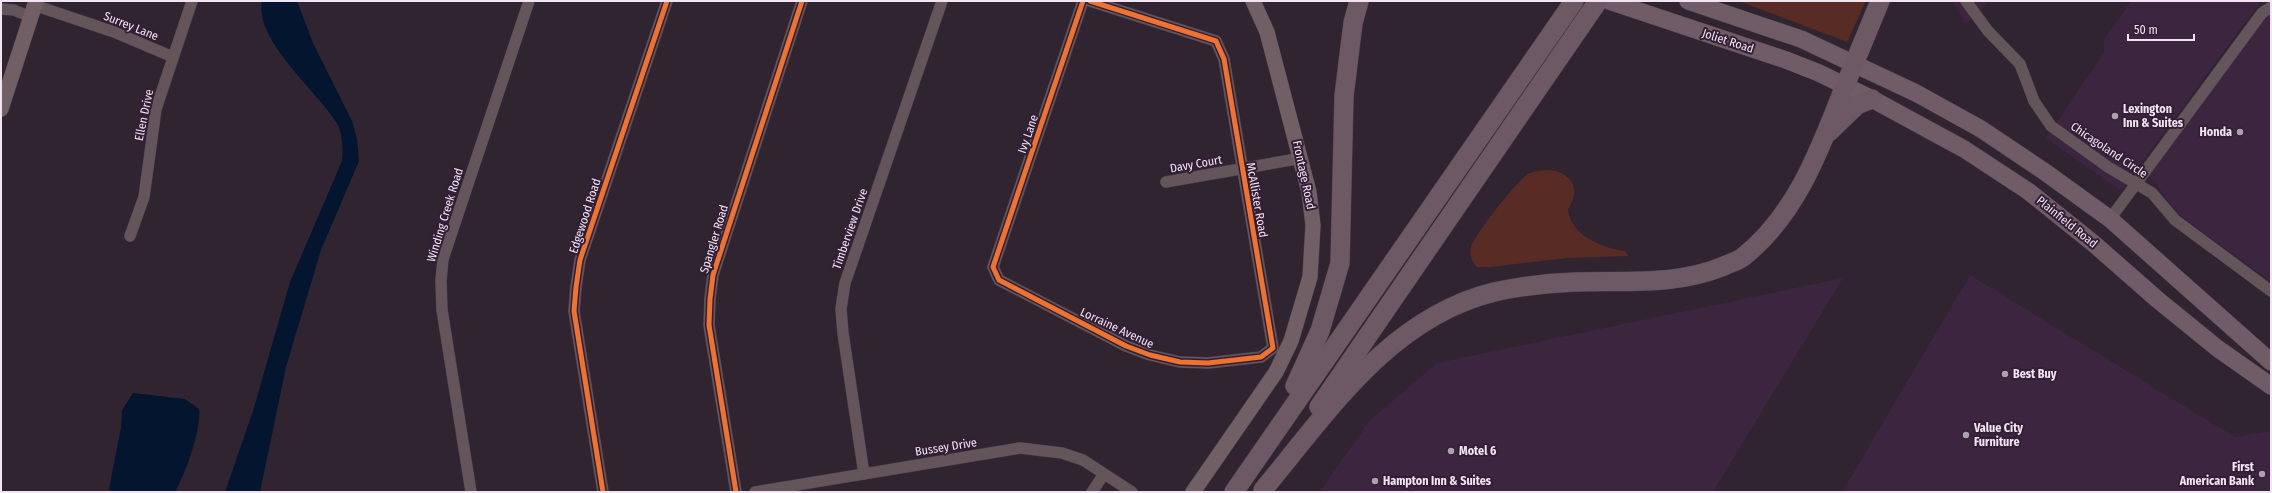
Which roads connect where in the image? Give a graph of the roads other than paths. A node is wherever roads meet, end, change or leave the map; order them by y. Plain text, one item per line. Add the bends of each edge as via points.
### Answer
1 (192, 1) edge
2 (529, 1) edge
3 (666, 1) edge
4 (802, 1) edge
5 (942, 1) edge
6 (1083, 1) edge
7 (1090, 1) edge
8 (1253, 1) edge
9 (1359, 1) edge
10 (1574, 1) edge
11 (1598, 1) edge
12 (1609, 1) edge
13 (1688, 1) edge
14 (1880, 1) edge
15 (1966, 1) edge
16 (34, 7) edge
17 (2271, 7) edge
18 (1, 8) edge
19 (173, 57) junction
20 (1854, 63) junction
21 (1845, 85) junction
22 (1872, 99) junction
23 (1, 109) edge
24 (1826, 135) junction
25 (1302, 158) junction
26 (1241, 169) junction
27 (1166, 182) dead end
28 (2136, 184) junction
29 (2110, 219) junction
30 (130, 236) dead end
31 (994, 273) joint
32 (2271, 291) edge
33 (1267, 354) joint
34 (2271, 362) edge
35 (2271, 386) edge
36 (1274, 431) junction
37 (864, 474) junction
38 (1104, 474) junction
39 (1262, 491) edge
40 (471, 492) edge
41 (603, 492) edge
42 (736, 492) edge
43 (755, 492) edge
44 (1092, 492) edge
45 (1132, 492) edge
46 (1193, 492) edge
47 (1234, 492) edge

1 - 19 street, Ellen Drive
2 - 40 street, Winding Creek Road via 443,259 442,310
3 - 41 street, Edgewood Road via 580,260 576,286 574,311
4 - 42 street, Spangler Road via 713,275 709,325
5 - 37 street, Timberview Drive via 847,276 843,296 843,333
6 - 31 street, Ivy Lane via 993,268
7 - 26 street, McAllister Road via 1216,41 1224,59
8 - 25 street, Frontage Road via 1267,32
9 - 36 highway via 1351,37 1344,96 1340,263 1320,331
10 - 36 highway
11 - 39 highway
12 - 21 main road, Joliet Road via 1786,60
13 - 20 main road, Joliet Road via 1801,39
14 - 20 highway
15 - 28 street, Chicagoland Circle via 1988,32 2020,64 2034,101 2045,120 2108,168
16 - 18 street, Surrey Lane via 14,10
16 - 19 street, Surrey Lane via 114,32
16 - 23 street
17 - 28 street via 2262,13
19 - 30 street, Ellen Drive via 156,109 144,197
20 - 21 highway
20 - 29 main road via 1981,129
21 - 22 main road, Plainfield Road
21 - 24 highway
22 - 24 highway via 1857,105
22 - 35 main road, Plainfield Road via 1964,149 2028,190 2217,348
24 - 39 highway via 1777,223 1741,258 1712,271 1687,278 1541,284 1493,293 1447,309 1420,323 1360,374
25 - 26 street, Davy Court
25 - 46 street, Frontage Road via 1313,225 1310,277 1303,308 1291,342 1276,372
26 - 27 street, Davy Court
26 - 33 street, McAllister Road via 1273,348
28 - 29 street
28 - 32 street, Chicagoland Circle via 2152,193 2175,220
29 - 34 main road
31 - 33 street, Lorraine Avenue via 999,280 1126,346 1150,355 1180,362 1208,364 1234,362
36 - 47 highway
37 - 38 street, Bussey Drive via 1020,448 1076,457
37 - 43 street, Bussey Drive
38 - 44 street
38 - 45 street, Bussey Drive

